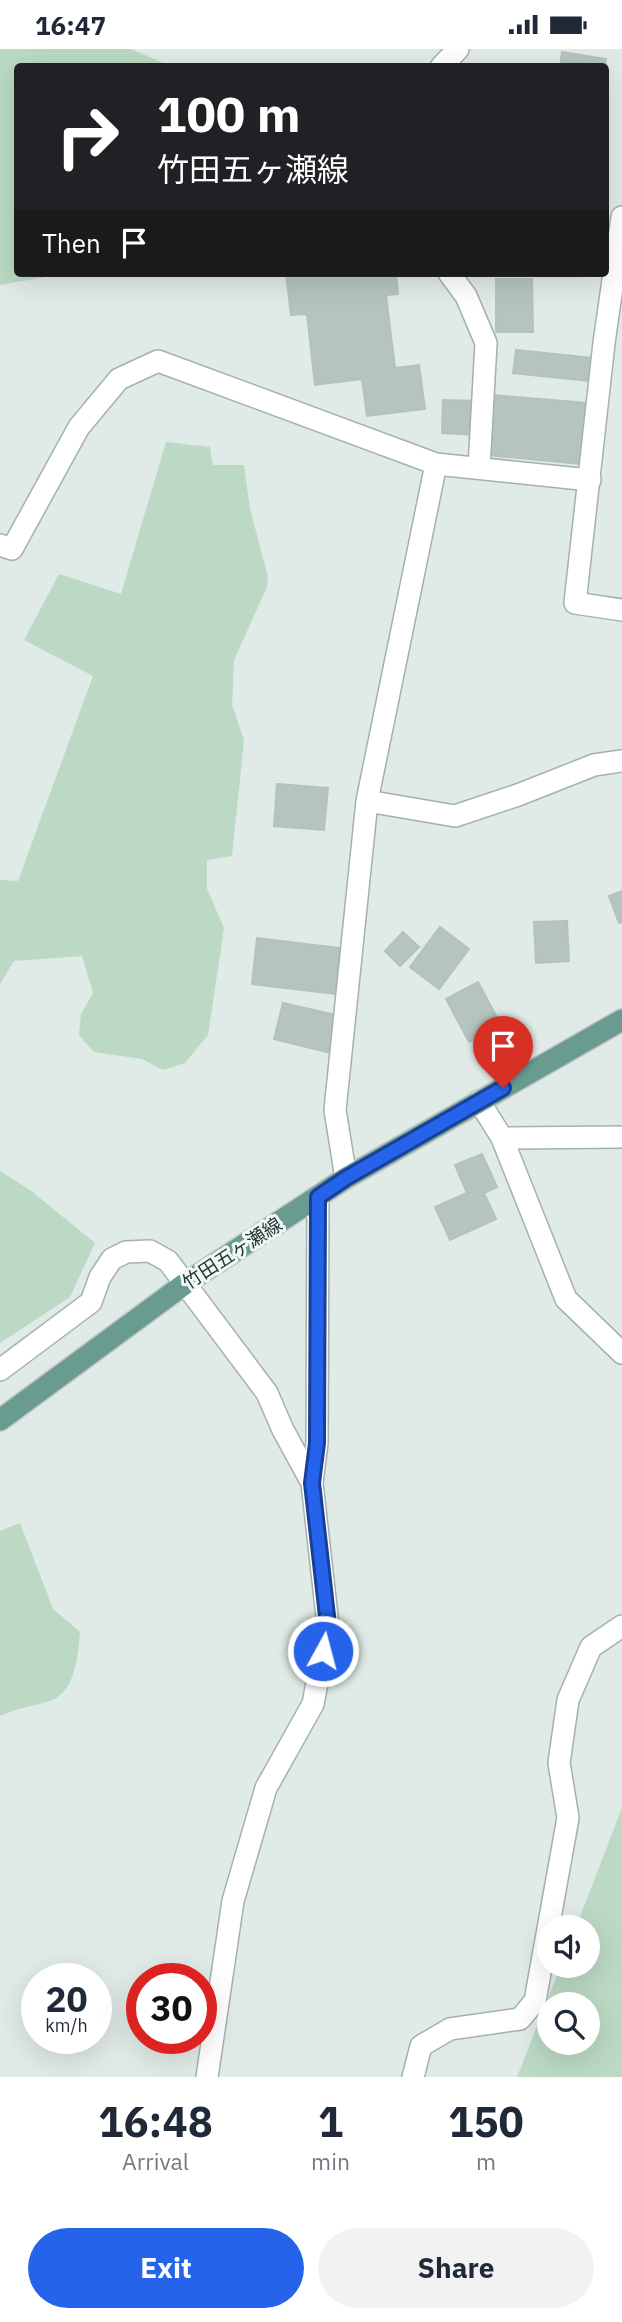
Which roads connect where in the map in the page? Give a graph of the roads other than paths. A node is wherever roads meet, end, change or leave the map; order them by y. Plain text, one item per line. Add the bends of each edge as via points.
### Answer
1 (458, 49) edge
2 (445, 63) edge
3 (622, 217) edge
4 (452, 277) edge
5 (613, 344) edge
6 (436, 464) junction
7 (479, 468) junction
8 (590, 480) junction
9 (0, 545) edge
10 (622, 610) edge
11 (622, 761) edge
12 (367, 801) junction
13 (622, 1020) edge
14 (479, 1101) junction
15 (622, 1137) edge
16 (502, 1138) junction
17 (346, 1178) junction
18 (318, 1197) junction
19 (186, 1283) junction
20 (622, 1353) edge
21 (0, 1370) edge
22 (0, 1420) edge
23 (312, 1483) junction
24 (622, 1626) edge
25 (207, 2077) edge
26 (413, 2077) edge

1 - 2 street
3 - 5 street
4 - 7 street via 466,296 485,343
5 - 8 street
6 - 7 street
6 - 9 street via 158,361 119,379 79,427 12,549
6 - 12 street
7 - 8 street
8 - 10 street via 575,603
11 - 12 street via 594,765 455,816
12 - 17 street via 335,1110
13 - 14 main road, 竹田五ヶ瀬線
14 - 16 street
14 - 17 main road, 竹田五ヶ瀬線
15 - 16 street
16 - 20 street via 566,1299
17 - 18 main road, 竹田五ヶ瀬線
18 - 19 main road, 竹田五ヶ瀬線
18 - 23 street via 317,1443
19 - 21 street via 168,1261 150,1251 126,1252 112,1259 91,1302
19 - 22 main road, 竹田五ヶ瀬線
19 - 23 street via 267,1393
23 - 25 street via 328,1625 313,1704 266,1788 233,1901
24 - 26 street via 591,1647 568,1700 559,1763 568,1818 535,2001 520,2019 450,2029 421,2046

